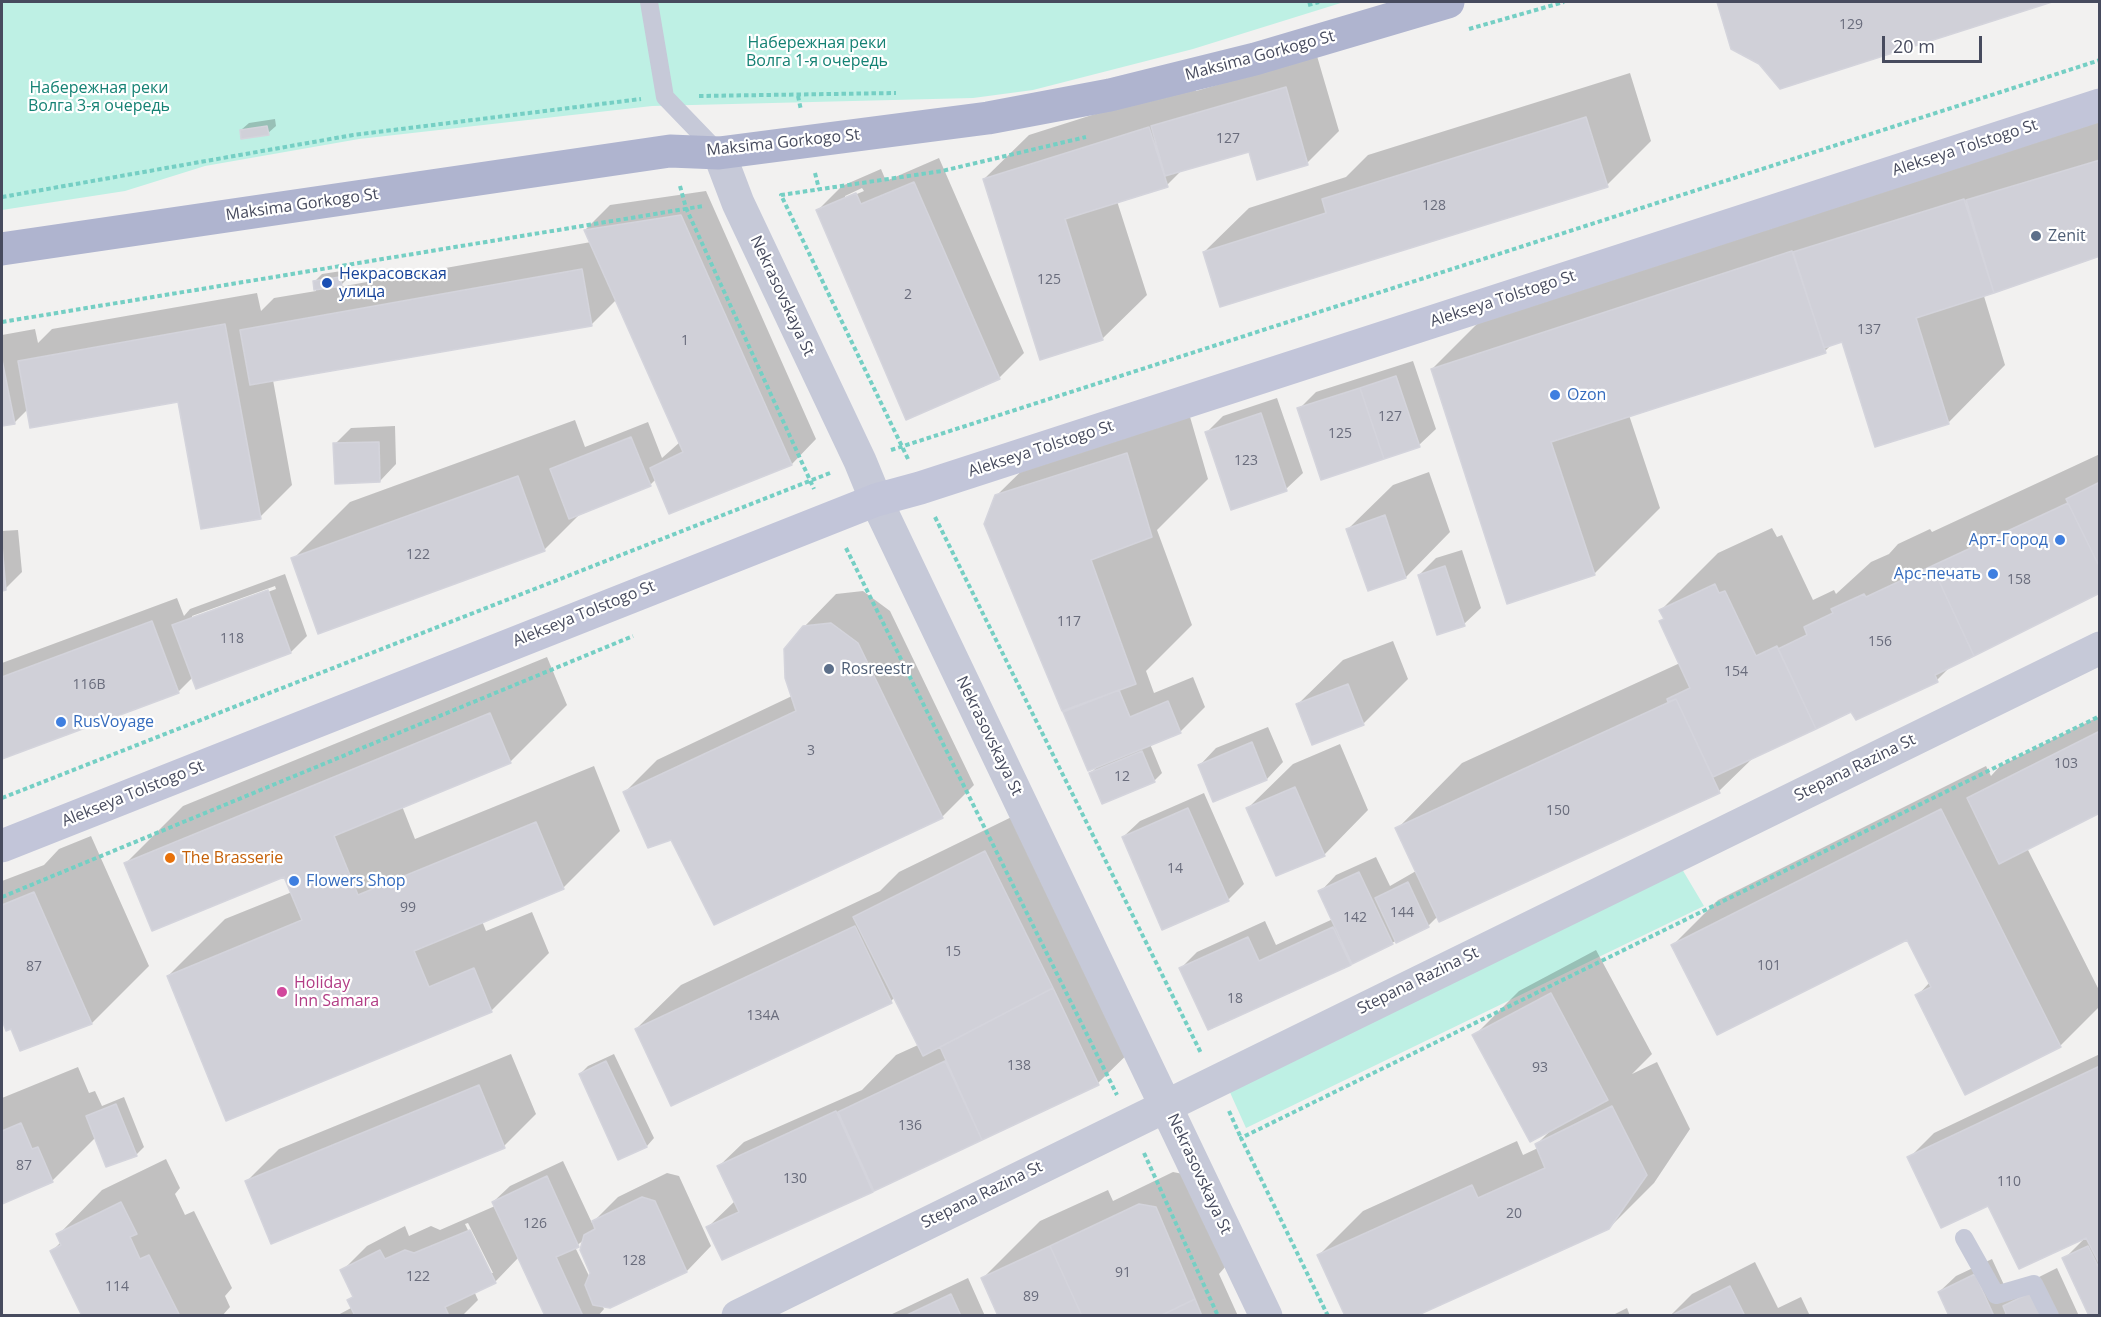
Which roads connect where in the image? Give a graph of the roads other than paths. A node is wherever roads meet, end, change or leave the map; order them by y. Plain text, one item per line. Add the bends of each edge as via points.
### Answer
1 (649, 2) edge
2 (1448, 2) edge
3 (2100, 105) edge
4 (719, 153) junction
5 (2, 249) edge
6 (876, 500) junction
7 (2100, 648) edge
8 (2, 846) edge
9 (1166, 1104) junction
10 (1964, 1238) dead end
11 (738, 1316) edge
12 (1266, 1316) edge
13 (2050, 1316) edge

1 - 4 lane via 665,96
2 - 4 main road, Maksima Gorkogo St via 1254,59 1110,95 988,118
3 - 6 street, Alekseya Tolstogo St
4 - 5 main road, Maksima Gorkogo St via 670,151
4 - 6 street, Nekrasovskaya St via 738,203
6 - 8 street, Alekseya Tolstogo St
6 - 9 street, Nekrasovskaya St
7 - 9 street, Stepana Razina St
9 - 11 street, Stepana Razina St
9 - 12 street, Nekrasovskaya St
10 - 13 lane via 1996,1295 2034,1284

